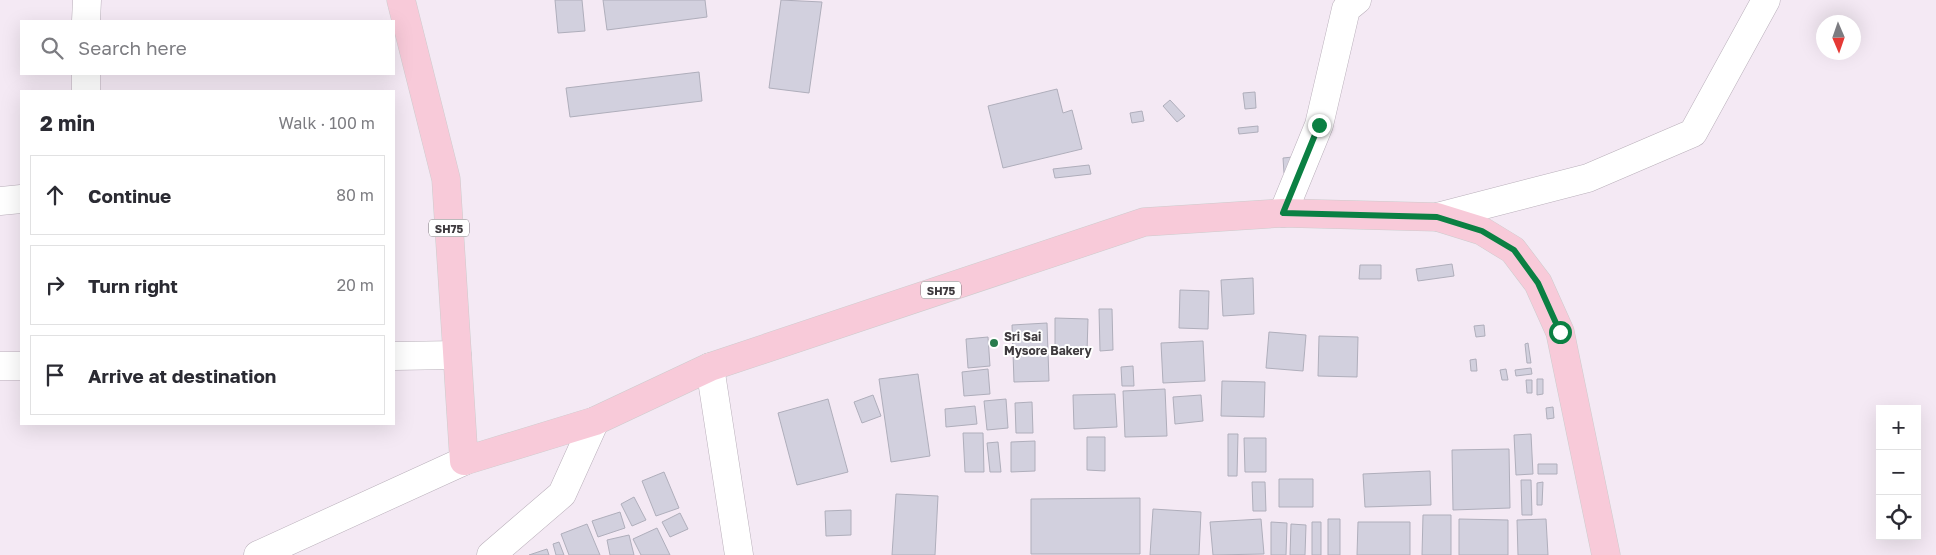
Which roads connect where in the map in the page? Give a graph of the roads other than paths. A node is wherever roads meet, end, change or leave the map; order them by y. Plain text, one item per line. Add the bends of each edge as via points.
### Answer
1 (87, 0) edge
2 (401, 0) edge
3 (1356, 0) edge
4 (1766, 0) edge
5 (86, 20) edge
6 (86, 75) edge
7 (86, 90) edge
8 (20, 199) edge
9 (0, 201) edge
10 (1283, 213) junction
11 (1437, 217) junction
12 (457, 354) junction
13 (395, 356) edge
14 (0, 366) edge
15 (20, 366) edge
16 (710, 367) junction
17 (595, 421) junction
18 (464, 461) junction
19 (258, 555) edge
20 (491, 555) edge
21 (739, 555) edge
22 (1606, 555) edge

1 - 5 street
2 - 12 main road, SH75 via 446,179
3 - 10 street via 1346,9 1319,125
4 - 11 street via 1693,133 1588,178
6 - 7 street
8 - 9 street
10 - 11 main road, SH75
10 - 16 main road, SH75 via 1144,222
11 - 22 main road, SH75 via 1482,231 1514,250 1538,283 1560,332
12 - 13 street
12 - 18 main road, SH75
14 - 15 street
16 - 17 main road, SH75
16 - 21 street
17 - 18 main road, SH75
17 - 20 street via 562,494
18 - 19 street

